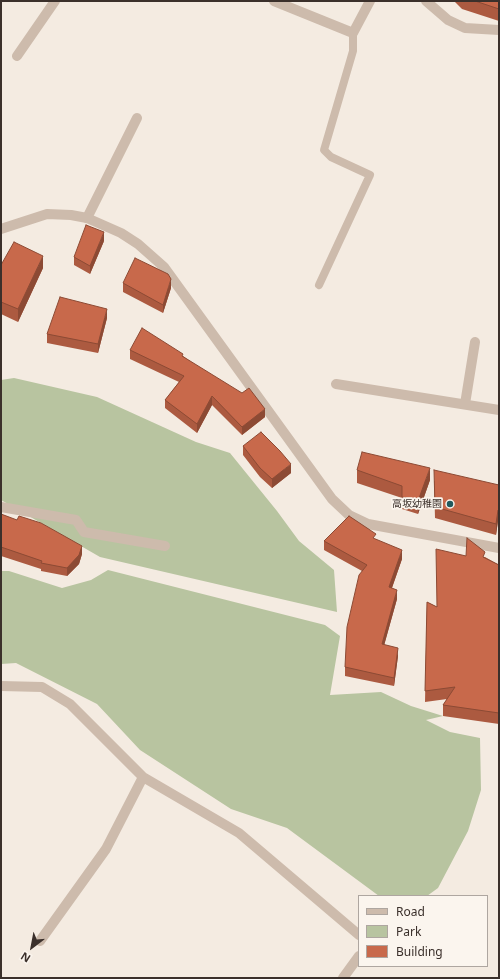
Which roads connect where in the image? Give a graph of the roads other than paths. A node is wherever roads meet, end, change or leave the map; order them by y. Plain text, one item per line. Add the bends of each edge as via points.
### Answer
1 (55, 1) edge
2 (274, 1) edge
3 (370, 1) edge
4 (425, 1) edge
5 (499, 30) edge
6 (353, 33) junction
7 (17, 56) dead end
8 (137, 118) dead end
9 (87, 218) junction
10 (1, 229) edge
11 (319, 285) dead end
12 (475, 342) dead end
13 (336, 384) dead end
14 (466, 404) junction
15 (499, 410) edge
16 (1, 508) edge
17 (165, 546) dead end
18 (499, 548) edge
19 (1, 686) edge
20 (143, 777) junction
21 (358, 935) edge
22 (40, 941) dead end
23 (358, 957) edge
24 (343, 978) edge

1 - 7 street
2 - 6 street
3 - 6 street
4 - 5 street via 448,20 465,28
6 - 11 lane via 353,51 324,150 331,157 370,175
8 - 9 street
9 - 10 street via 46,214
9 - 18 street via 122,233 164,267 332,499 349,515 368,524
12 - 14 street
13 - 14 street
14 - 15 street
16 - 17 street via 76,520 84,532
19 - 20 street via 42,687 70,704
20 - 21 street via 239,832
20 - 22 street via 106,849
23 - 24 street

